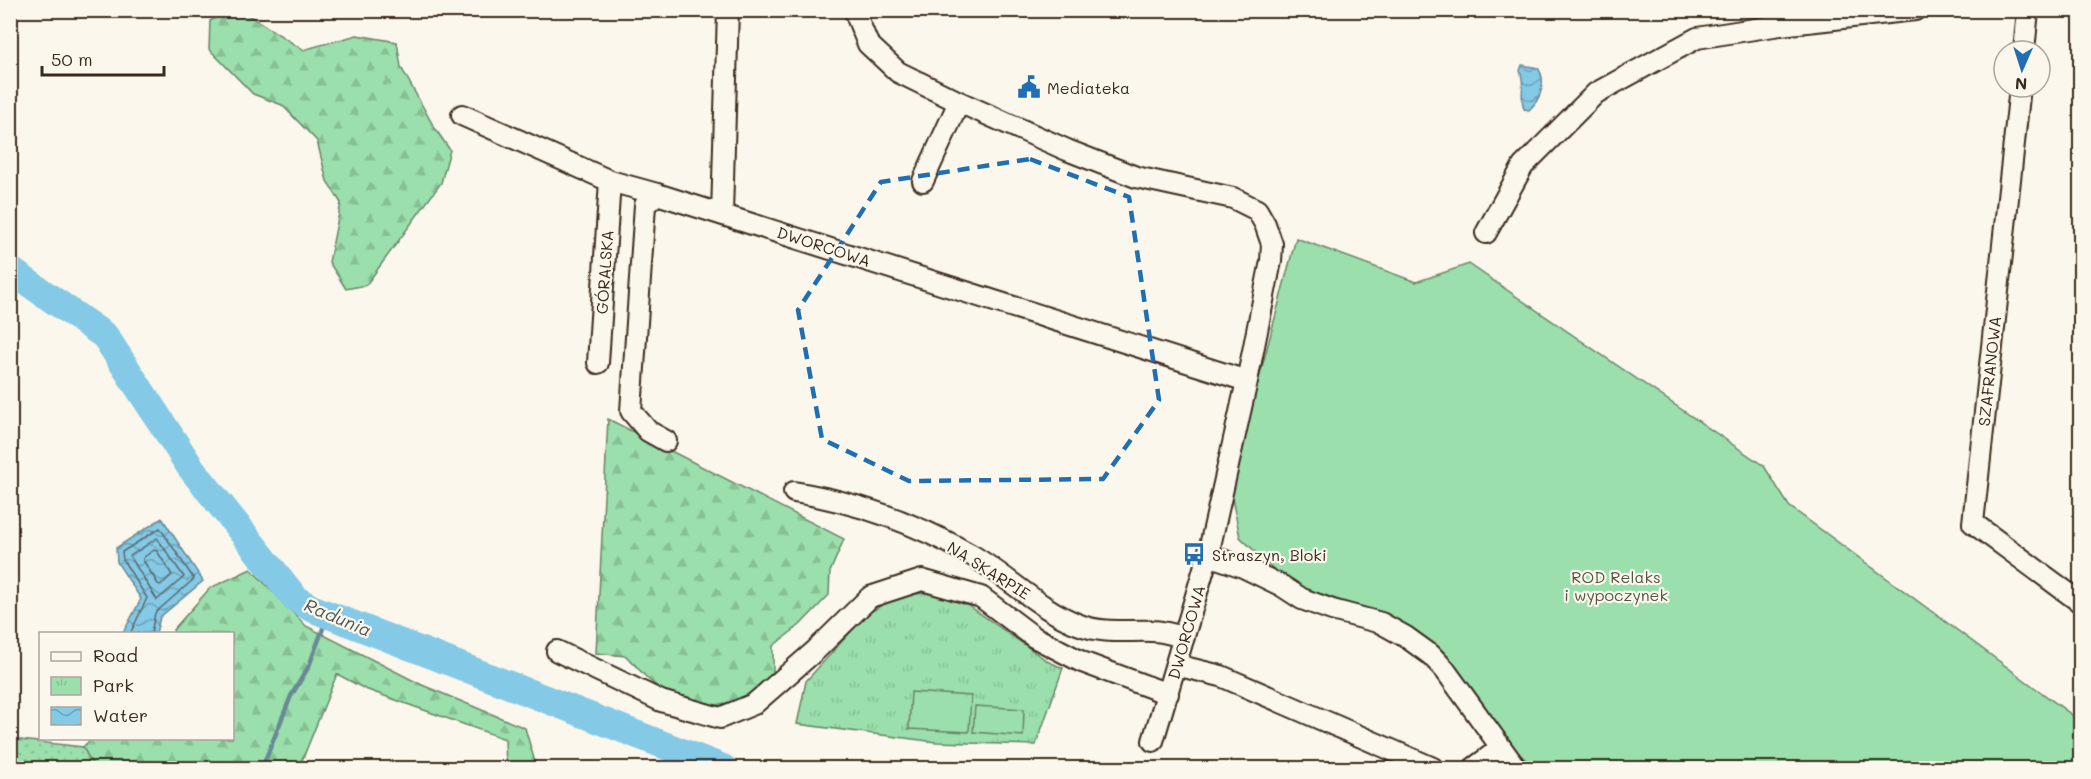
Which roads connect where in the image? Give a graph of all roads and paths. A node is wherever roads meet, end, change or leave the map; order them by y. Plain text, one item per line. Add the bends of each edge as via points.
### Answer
1 (728, 10) edge
2 (854, 10) edge
3 (1915, 10) edge
4 (2028, 10) edge
5 (2025, 39) edge
6 (2019, 99) edge
7 (959, 102) junction
8 (462, 115) dead end
9 (610, 180) junction
10 (923, 181) dead end
11 (657, 194) junction
12 (722, 214) junction
13 (1486, 233) dead end
14 (598, 363) dead end
15 (1247, 381) junction
16 (666, 441) dead end
17 (794, 492) dead end
18 (1208, 555) junction
19 (2080, 602) edge
20 (1184, 637) junction
21 (557, 651) dead end
22 (1176, 665) junction
23 (1168, 694) junction
24 (1153, 741) dead end
25 (1501, 748) junction
26 (1433, 768) edge
27 (1474, 768) edge
28 (1516, 768) edge

1 - 12 street
2 - 7 street, DWORCOWA via 868,44 885,62
3 - 13 street via 1697,38 1596,93 1523,166
4 - 5 street
6 - 19 street, SZAFRANOWA via 1973,523
7 - 10 street
7 - 15 street, DWORCOWA via 1136,177 1233,198 1257,210 1272,244
8 - 9 street
9 - 11 street
9 - 14 street, GÓRALSKA
11 - 12 street, DWORCOWA
11 - 16 street via 645,205 631,411 648,431
12 - 15 street, DWORCOWA
15 - 18 street, DWORCOWA
17 - 20 street, NA SKARPIE via 866,508 924,531 973,556 1058,616 1083,626
18 - 20 street, DWORCOWA
18 - 25 street via 1243,567 1302,599 1381,623 1406,637 1445,670
20 - 22 street, DWORCOWA
21 - 23 street via 661,701 720,718 754,704 870,597 922,580 981,597 1050,646
22 - 23 street, DWORCOWA
22 - 26 street via 1221,676
23 - 24 street, DWORCOWA
25 - 27 street
25 - 28 street

